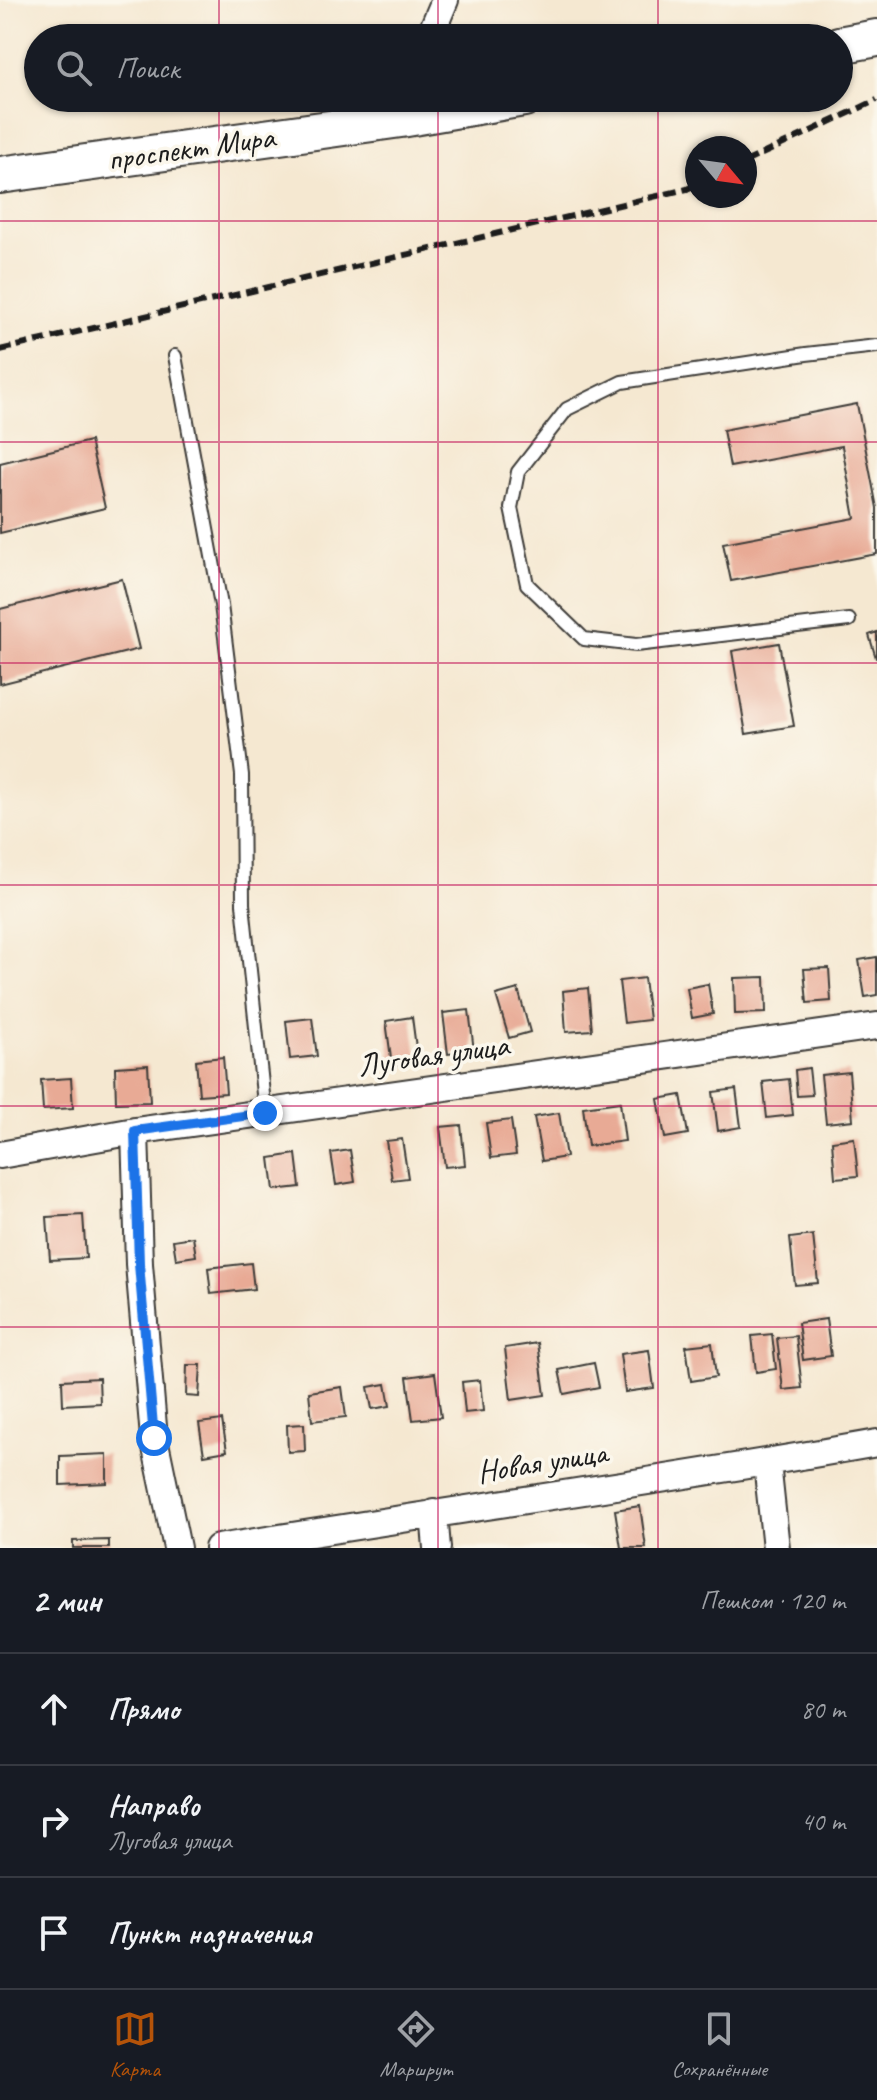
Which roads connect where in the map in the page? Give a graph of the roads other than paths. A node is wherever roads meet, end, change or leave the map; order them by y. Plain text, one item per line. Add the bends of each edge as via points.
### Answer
1 (445, 0) edge
2 (435, 24) edge
3 (877, 38) edge
4 (853, 42) edge
5 (381, 112) edge
6 (0, 175) edge
7 (877, 346) edge
8 (175, 356) dead end
9 (849, 620) dead end
10 (877, 1026) edge
11 (265, 1113) junction
12 (135, 1131) junction
13 (0, 1155) edge
14 (877, 1443) edge
15 (767, 1463) junction
16 (434, 1513) junction
17 (177, 1548) edge
18 (218, 1548) edge
19 (437, 1548) edge
20 (776, 1548) edge

1 - 2 street
3 - 4 main road
5 - 6 main road, проспект Мира
7 - 9 lane via 622,382 567,409 518,472 511,508 527,584 584,639 636,645
8 - 11 lane via 221,605 242,775 243,904
10 - 11 street, Луговая улица
11 - 12 street, Луговая улица
12 - 13 street, Луговая улица
12 - 17 street via 139,1264 154,1438
14 - 15 street, Новая улица
15 - 16 street, Новая улица
15 - 20 street
16 - 18 street, Новая улица
16 - 19 street

